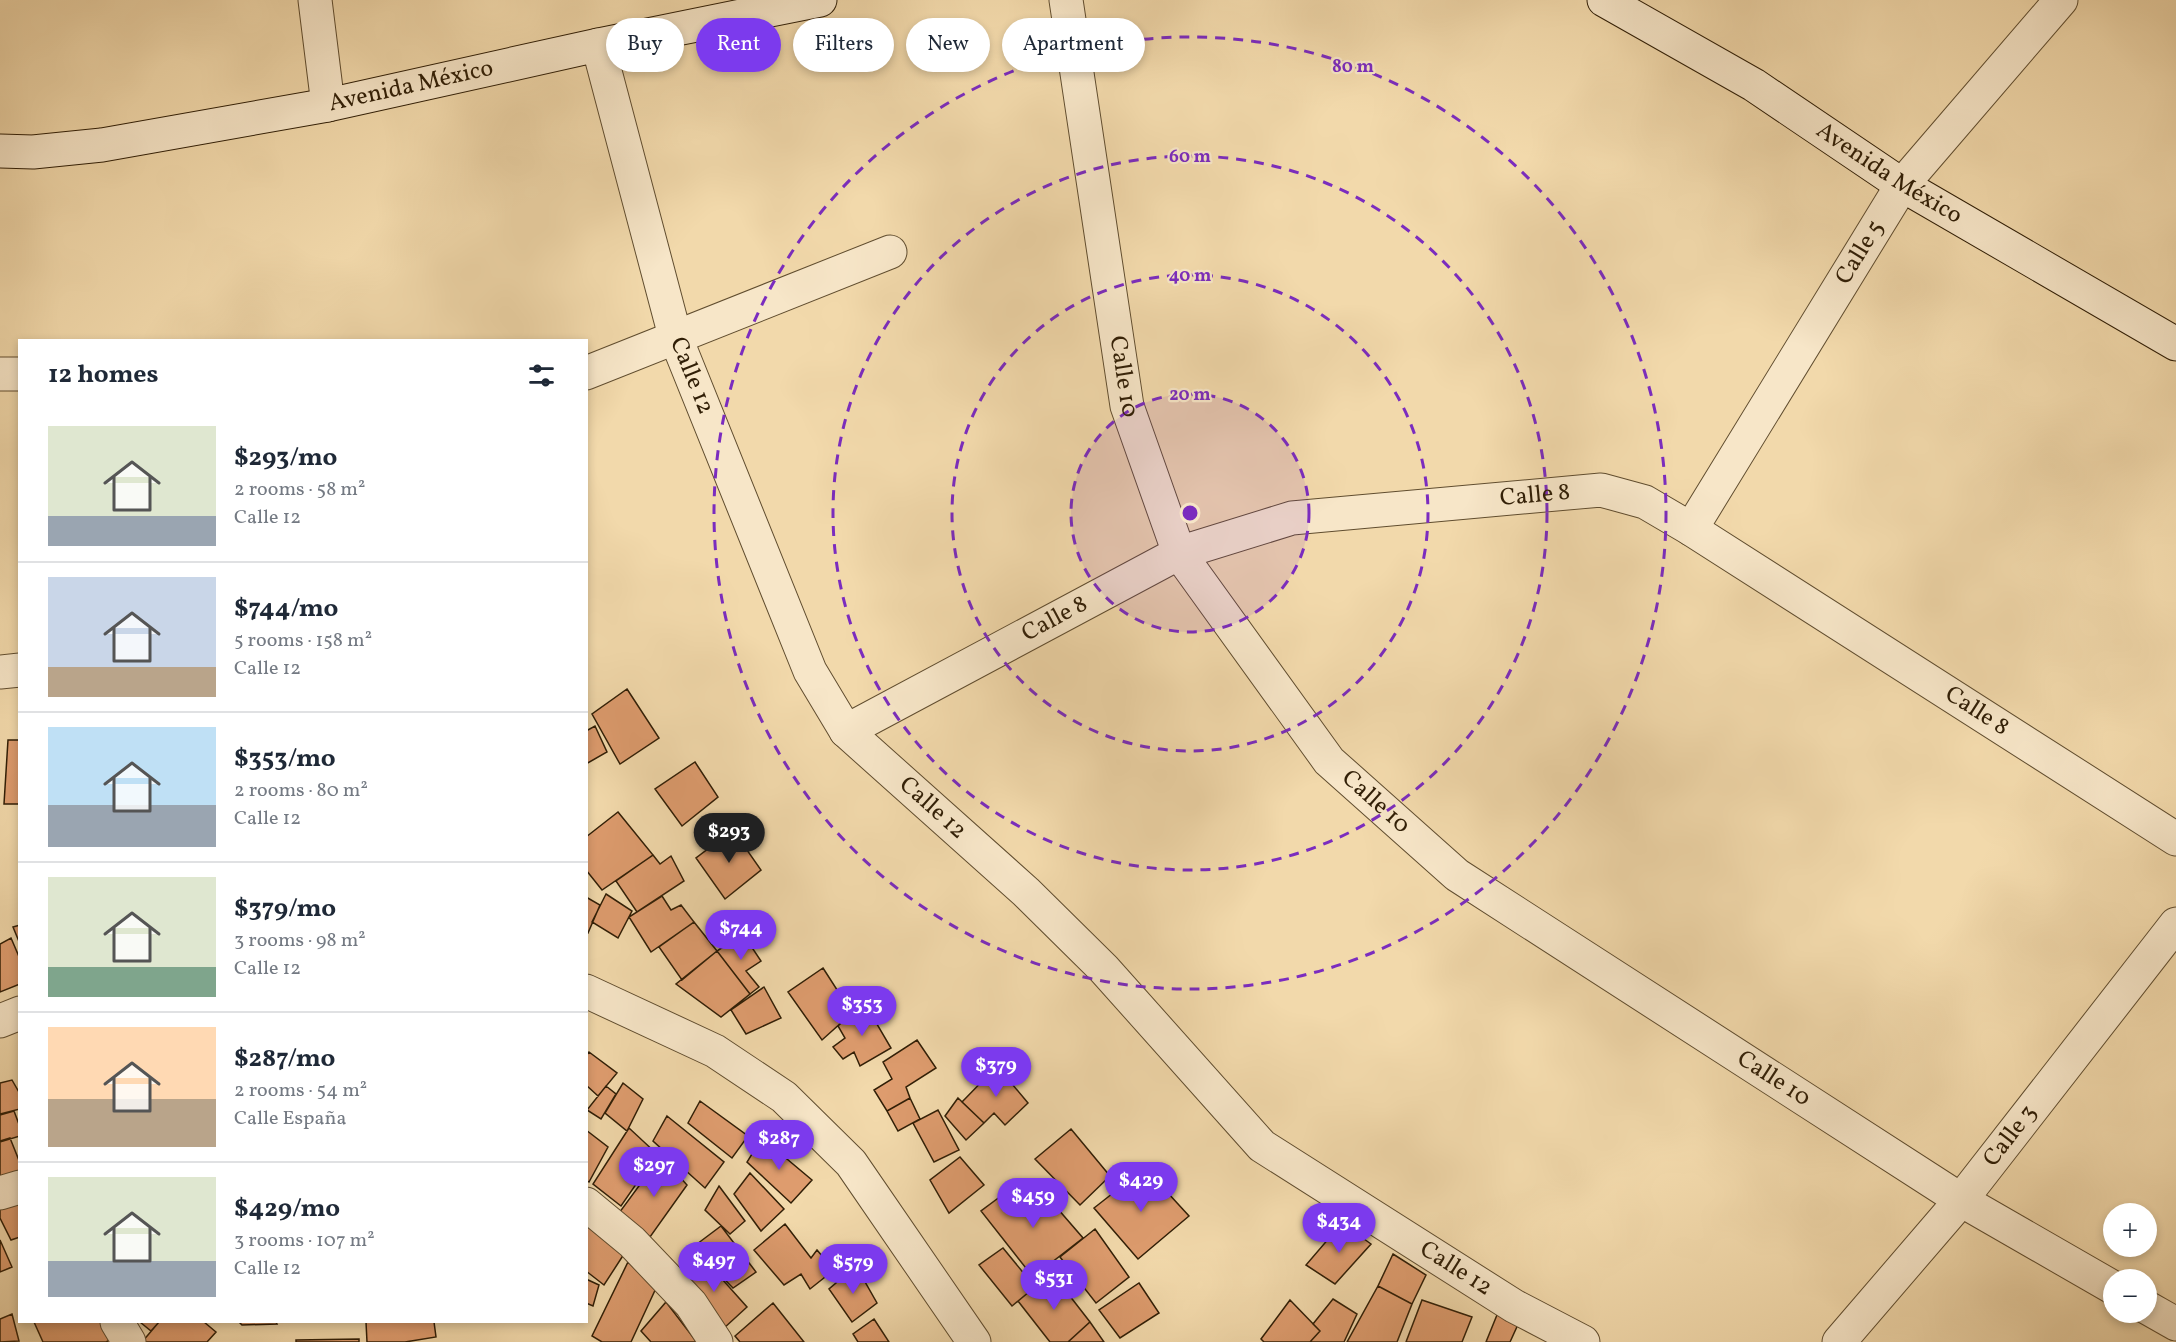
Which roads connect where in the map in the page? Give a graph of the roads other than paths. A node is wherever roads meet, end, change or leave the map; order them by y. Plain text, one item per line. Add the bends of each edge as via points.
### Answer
1 (315, 0) edge
2 (820, 0) edge
3 (1066, 0) edge
4 (1604, 0) edge
5 (2061, 0) edge
6 (598, 45) junction
7 (328, 105) junction
8 (0, 152) edge
9 (1902, 185) junction
10 (890, 252) dead end
11 (675, 336) junction
12 (2176, 344) edge
13 (588, 372) edge
14 (0, 374) edge
15 (18, 374) edge
16 (1691, 529) junction
17 (1179, 553) junction
18 (18, 670) edge
19 (0, 672) edge
20 (846, 731) junction
21 (2176, 839) edge
22 (2176, 924) edge
23 (588, 992) edge
24 (18, 1014) edge
25 (0, 1021) edge
26 (18, 1188) edge
27 (0, 1193) edge
28 (1961, 1200) junction
29 (588, 1206) edge
30 (2103, 1282) edge
31 (2157, 1313) edge
32 (118, 1323) edge
33 (2176, 1324) edge
34 (129, 1342) edge
35 (716, 1342) edge
36 (974, 1342) edge
37 (1583, 1342) edge
38 (1839, 1342) edge

1 - 7 street
2 - 6 street, Avenida México
3 - 17 street, Calle 10 via 1127,406
4 - 9 street, Avenida México via 1754,85
5 - 9 street, Calle 5
6 - 7 street, Avenida México
6 - 11 street, Calle 12
7 - 8 street, Avenida México via 102,145
9 - 12 street, Avenida México
9 - 16 street, Calle 5
10 - 11 street
11 - 13 street
11 - 20 street, Calle 12 via 810,672
14 - 15 street
16 - 17 street, Calle 8 via 1645,502 1601,490 1292,518
16 - 21 street, Calle 8
17 - 20 street, Calle 8
17 - 28 street, Calle 10 via 1329,760 1457,875
18 - 19 street
20 - 37 street, Calle 12 via 1026,892 1104,969 1262,1146 1514,1306
22 - 28 street, Calle 3
23 - 36 street via 715,1051 784,1097 851,1163
24 - 25 street
26 - 27 street
28 - 30 street, Calle 10
28 - 38 street, Calle 3
29 - 35 street via 632,1242 691,1304
31 - 33 street
32 - 34 street

